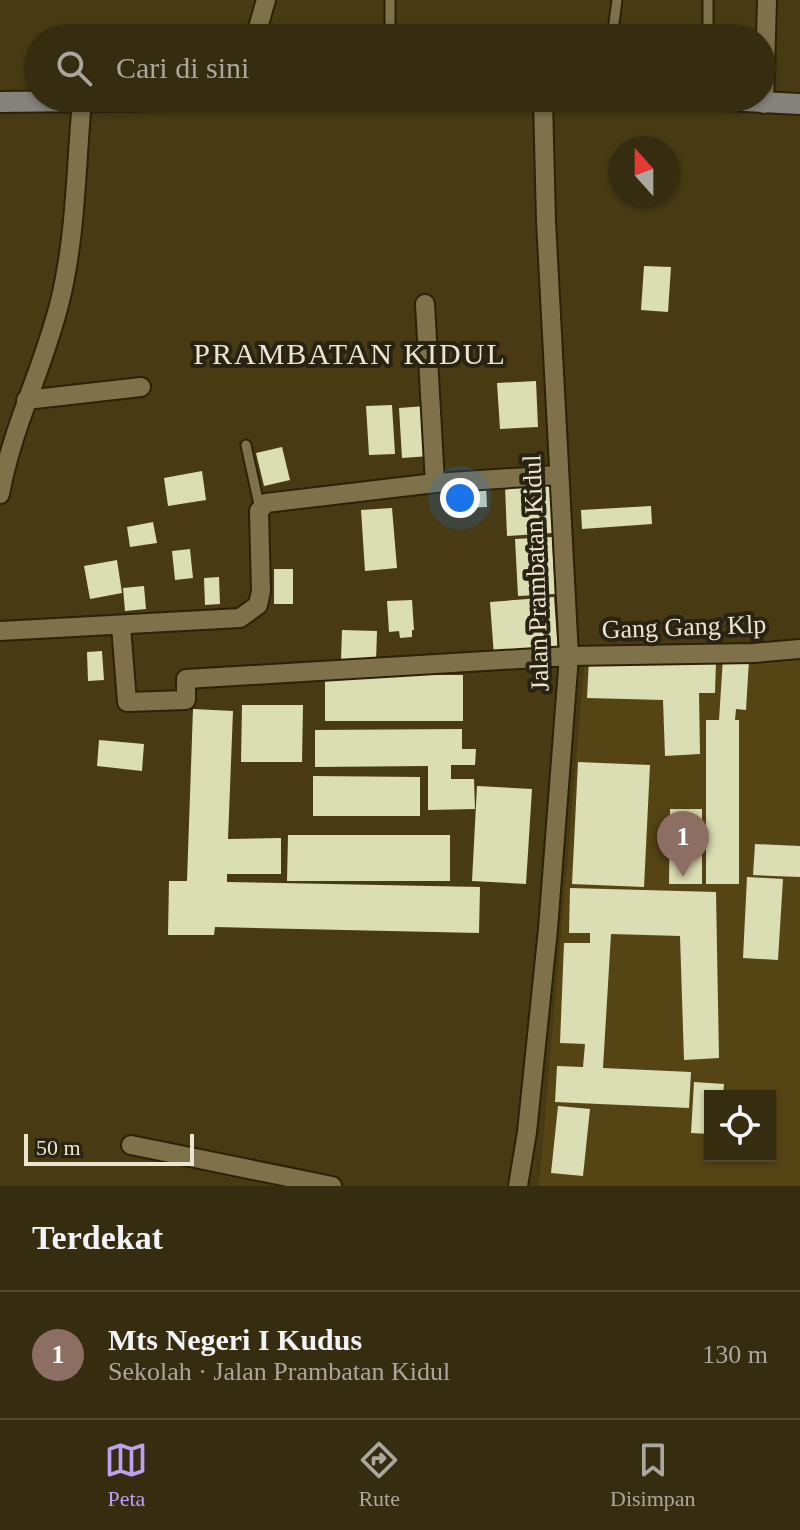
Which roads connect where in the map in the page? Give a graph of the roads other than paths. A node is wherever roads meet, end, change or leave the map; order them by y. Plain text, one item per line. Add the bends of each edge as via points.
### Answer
1 (266, 0) edge
2 (390, 0) edge
3 (617, 0) edge
4 (708, 0) edge
5 (767, 0) edge
6 (259, 24) edge
7 (390, 24) edge
8 (614, 24) edge
9 (708, 24) edge
10 (766, 24) edge
11 (24, 101) edge
12 (0, 102) edge
13 (776, 104) edge
14 (800, 104) edge
15 (81, 112) edge
16 (543, 112) edge
17 (425, 304) dead end
18 (141, 387) dead end
19 (26, 400) junction
20 (246, 445) dead end
21 (558, 475) junction
22 (435, 483) junction
23 (0, 494) edge
24 (260, 509) junction
25 (121, 626) junction
26 (0, 631) edge
27 (800, 649) edge
28 (569, 656) junction
29 (131, 1145) dead end
30 (244, 1177) edge
31 (332, 1186) edge
32 (518, 1186) edge

1 - 6 street
2 - 7 lane
3 - 8 lane
4 - 9 lane
5 - 10 street
11 - 12 main road
13 - 14 main road
15 - 19 street via 61,298
16 - 21 street, Jalan Prambatan Kidul
17 - 22 street
18 - 19 street
19 - 23 street
20 - 24 lane
21 - 22 street
21 - 28 street, Jalan Prambatan Kidul
22 - 24 street via 273,501
24 - 25 street via 261,591 253,611 240,618
25 - 26 street
25 - 28 street, Gang Gang Klp via 127,702 186,700 186,679
27 - 28 street, Gang Gang Klp
28 - 32 street, Jalan Prambatan Kidul via 548,929
29 - 30 street
30 - 31 street

